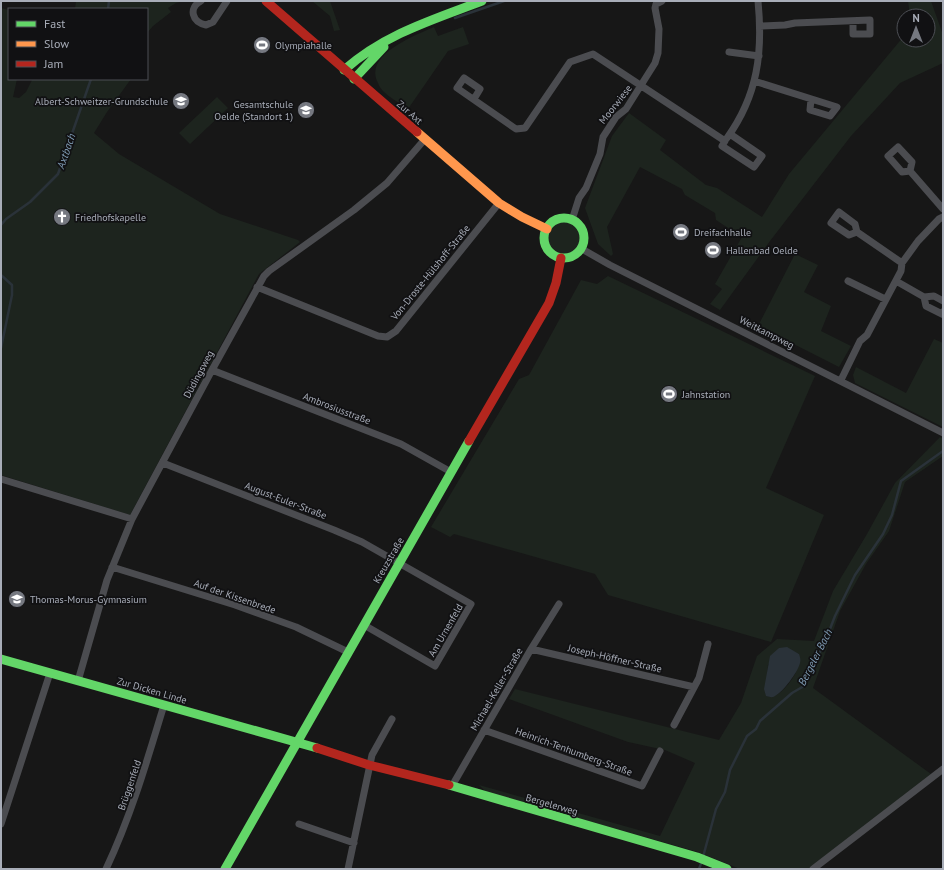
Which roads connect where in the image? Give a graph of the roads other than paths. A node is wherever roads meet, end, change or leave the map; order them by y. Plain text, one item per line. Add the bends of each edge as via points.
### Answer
1 (201, 1) edge
2 (227, 1) edge
3 (266, 1) edge
4 (482, 1) edge
5 (662, 1) edge
6 (758, 1) edge
7 (853, 21) dead end
8 (422, 25) junction
9 (760, 26) junction
10 (729, 52) dead end
11 (759, 56) junction
12 (344, 70) junction
13 (354, 79) junction
14 (754, 81) junction
15 (641, 86) junction
16 (474, 99) dead end
17 (811, 99) dead end
18 (730, 134) junction
19 (425, 139) junction
20 (725, 141) junction
21 (910, 170) dead end
22 (499, 203) junction
23 (943, 209) edge
24 (943, 217) edge
25 (572, 220) junction
26 (547, 229) junction
27 (857, 232) dead end
28 (582, 249) junction
29 (561, 258) junction
30 (902, 263) junction
31 (848, 281) dead end
32 (896, 281) junction
33 (257, 287) junction
34 (924, 297) junction
35 (885, 300) junction
36 (943, 301) edge
37 (943, 312) edge
38 (212, 370) junction
39 (841, 380) junction
40 (943, 433) edge
41 (163, 463) junction
42 (450, 472) junction
43 (1, 479) edge
44 (132, 519) junction
45 (399, 562) junction
46 (112, 566) junction
47 (559, 604) dead end
48 (364, 625) junction
49 (708, 644) dead end
50 (531, 649) junction
51 (348, 652) junction
52 (1, 659) edge
53 (50, 673) junction
54 (78, 681) junction
55 (694, 687) junction
56 (164, 705) junction
57 (392, 719) dead end
58 (674, 725) dead end
59 (484, 730) junction
60 (298, 742) junction
61 (660, 751) dead end
62 (369, 764) junction
63 (943, 769) edge
64 (452, 786) junction
65 (1, 824) edge
66 (299, 824) dead end
67 (354, 844) junction
68 (106, 869) edge
69 (225, 869) edge
70 (348, 869) edge
71 (727, 869) edge
72 (813, 869) edge

1 - 2 street via 196,4 193,14 198,22 206,25 213,22
3 - 12 street, Zur Axt
4 - 8 street
5 - 15 street, Moorwiese via 656,4 655,8 659,29 658,53
6 - 9 street
7 - 9 street
8 - 12 street via 406,29 388,39
8 - 13 street via 380,49
9 - 11 street
10 - 11 street
11 - 14 street
12 - 13 street, Zur Axt
13 - 19 street, Zur Axt
14 - 17 street
14 - 18 street via 745,106
15 - 16 street via 593,54 570,62 525,128 516,129
15 - 20 street
15 - 25 street, Moorwiese via 603,137 600,154 586,188 579,198
18 - 20 street
18 - 20 street via 762,156 754,167 722,146
19 - 22 street, Zur Axt
19 - 33 street, Düdingsweg via 387,184 269,271
21 - 23 street
22 - 26 street, Zur Axt
22 - 33 street, Von-Droste-Hülshoff-Straße via 396,331 387,337 378,336
24 - 30 street via 918,241
25 - 26 street via 560,219
25 - 28 street via 582,229
26 - 29 street via 546,246 552,254
27 - 30 street
28 - 29 street via 573,256
28 - 39 street, Weitkampweg
29 - 42 street, Kreuzstraße via 549,303
30 - 32 street
31 - 35 street
32 - 34 street
32 - 35 street
33 - 38 street, Düdingsweg
34 - 36 street via 934,296
34 - 37 street via 926,306 942,314
35 - 39 street via 867,335 860,341
38 - 41 street, Düdingsweg
38 - 42 street, Ambrosiusstraße via 401,444
39 - 40 street, Weitkampweg
41 - 44 street, Düdingsweg
41 - 45 street, August-Euler-Straße via 334,530
42 - 45 street, Kreuzstraße
43 - 44 street
44 - 46 street, Düdingsweg
45 - 48 street, Kreuzstraße
45 - 48 street, Am Urnenfeld via 471,604 435,666
46 - 51 street, Auf der Kissenbrede via 296,627
46 - 54 street, Düdingsweg
47 - 50 street, Michael-Keller-Straße
48 - 51 street, Kreuzstraße
49 - 55 street
50 - 55 street, Joseph-Höffner-Straße
50 - 59 street, Michael-Keller-Straße
51 - 60 street, Kreuzstraße
52 - 53 street, Zur Dicken Linde
53 - 54 street, Zur Dicken Linde
53 - 65 street
54 - 56 street, Zur Dicken Linde
55 - 58 street
56 - 60 street, Zur Dicken Linde
56 - 68 street, Brüggenfeld via 130,815
57 - 62 street
59 - 61 street, Heinrich-Tenhumberg-Straße via 642,786
59 - 64 street, Michael-Keller-Straße
60 - 62 street, Bergelerweg
60 - 69 street, Kreuzstraße
62 - 64 street, Bergelerweg
62 - 67 street
63 - 72 street
64 - 71 street, Bergelerweg via 697,857
66 - 67 street
67 - 70 street

